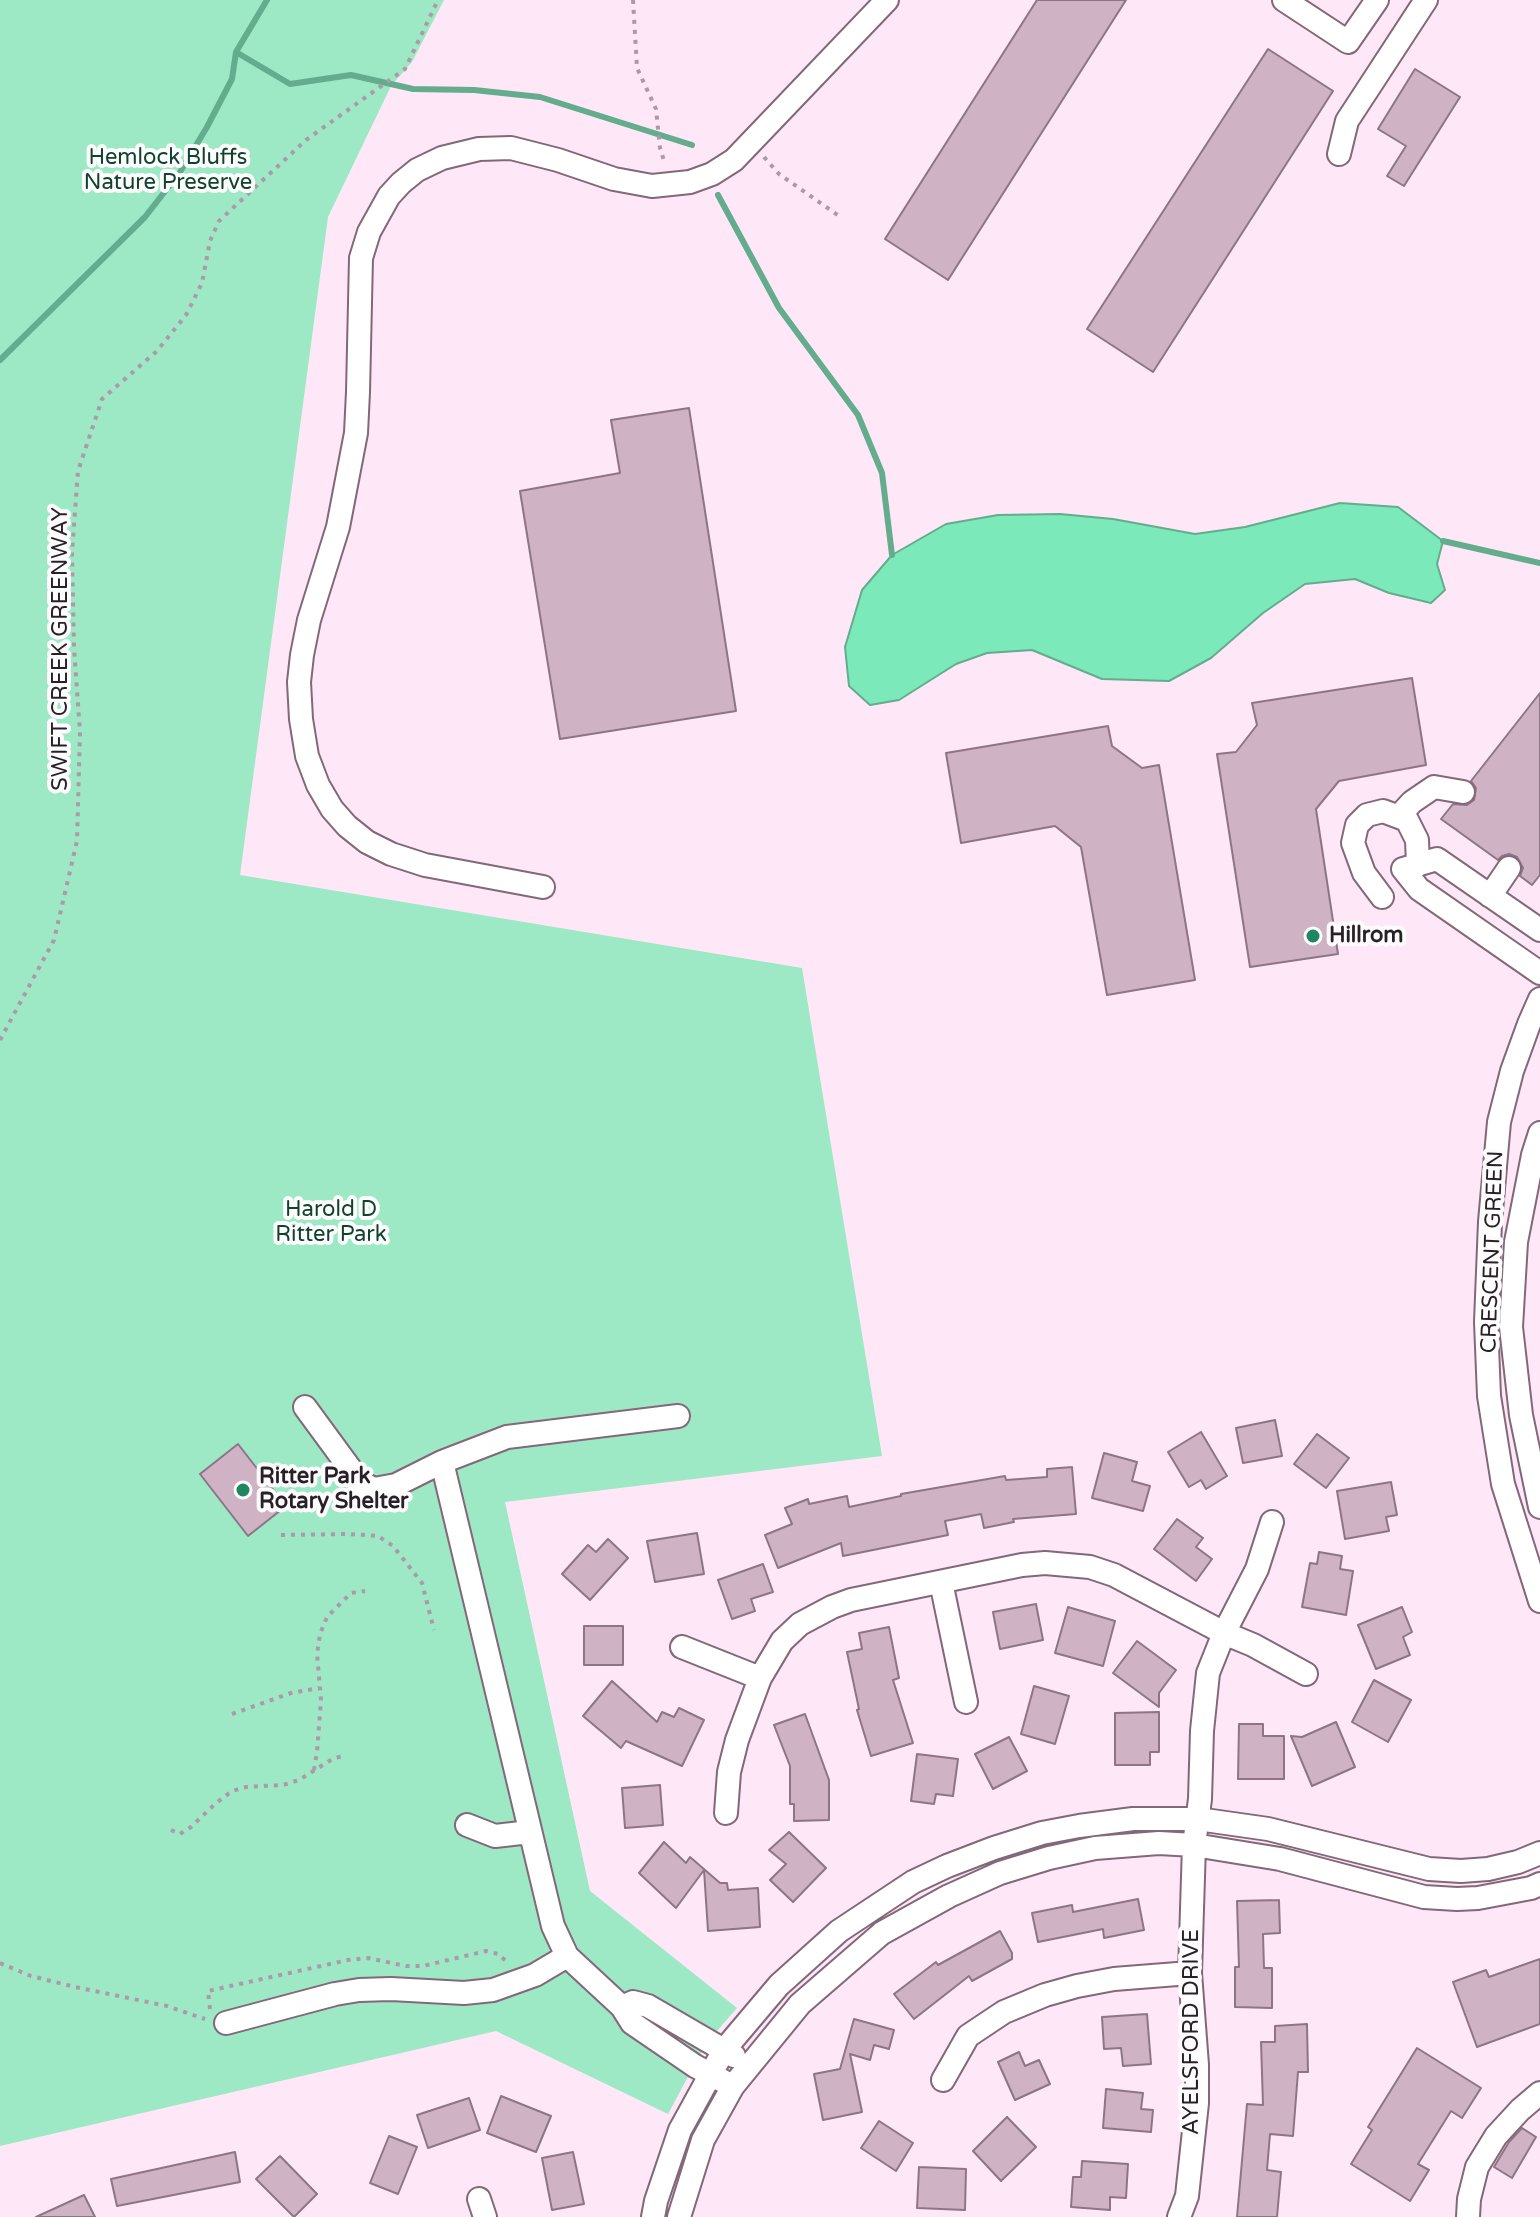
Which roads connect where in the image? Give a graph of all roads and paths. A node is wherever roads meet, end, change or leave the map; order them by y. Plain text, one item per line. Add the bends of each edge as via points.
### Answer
1 (438, 0) edge
2 (633, 0) edge
3 (887, 0) edge
4 (1284, 0) edge
5 (1377, 0) edge
6 (1426, 0) edge
7 (761, 154) dead end
8 (1339, 154) dead end
9 (667, 172) dead end
10 (839, 216) dead end
11 (1463, 792) dead end
12 (1399, 816) junction
13 (1418, 865) junction
14 (1509, 868) dead end
15 (543, 887) dead end
16 (1490, 896) junction
17 (1382, 897) dead end
18 (1540, 930) edge
19 (1540, 973) edge
20 (1540, 999) edge
21 (0, 1040) edge
22 (1540, 1133) edge
23 (305, 1407) dead end
24 (678, 1416) dead end
25 (442, 1462) junction
26 (1540, 1507) edge
27 (1272, 1522) dead end
28 (281, 1535) dead end
29 (941, 1582) junction
30 (365, 1591) dead end
31 (1540, 1601) edge
32 (434, 1630) dead end
33 (1224, 1633) junction
34 (682, 1647) dead end
35 (1306, 1674) dead end
36 (760, 1678) junction
37 (319, 1688) junction
38 (966, 1702) dead end
39 (232, 1714) dead end
40 (344, 1756) dead end
41 (314, 1770) junction
42 (726, 1813) dead end
43 (1198, 1819) junction
44 (467, 1825) dead end
45 (171, 1830) dead end
46 (530, 1832) junction
47 (1194, 1845) junction
48 (1540, 1853) edge
49 (1540, 1884) edge
50 (567, 1956) junction
51 (0, 1963) edge
52 (1190, 1973) junction
53 (622, 2007) junction
54 (226, 2023) joint
55 (724, 2050) junction
56 (749, 2066) junction
57 (710, 2074) junction
58 (943, 2080) dead end
59 (733, 2086) junction
60 (1540, 2093) edge
61 (653, 2217) edge
62 (679, 2217) edge
63 (1179, 2217) edge
64 (1468, 2217) edge

1 - 21 path, SWIFT CREEK GREENWAY via 405,69 306,140 219,221 202,283 186,315 157,351 102,399 78,471 72,552 80,732 77,841 54,940
2 - 9 path via 637,68 656,109
3 - 15 street via 734,160 712,174 652,186 511,148 479,149 417,170 389,196 369,232 361,258 356,433 338,527 302,655 299,682 307,756 332,809 367,842 425,865
4 - 5 street via 1348,42
6 - 8 street via 1347,121
7 - 10 path via 779,174
11 - 12 street via 1434,787
12 - 13 street via 1417,840
12 - 17 street via 1383,811 1367,815 1357,825 1353,843 1364,873
13 - 16 street via 1437,859
13 - 19 street via 1403,869 1419,889
14 - 16 street
16 - 18 street
20 - 31 street, CRESCENT GREEN via 1499,1122 1486,1322 1489,1396 1503,1484
22 - 26 street, CRESCENT GREEN via 1516,1242 1511,1327 1521,1415
23 - 25 street via 360,1482 374,1489 396,1485
24 - 25 street via 507,1437
25 - 46 street
27 - 33 street, AYELSFORD DRIVE via 1257,1569
28 - 32 path via 378,1536 393,1546 422,1583
29 - 33 street via 1033,1564 1090,1567
29 - 36 street via 851,1600 813,1616 782,1641
29 - 38 street
30 - 37 path via 351,1593 327,1617 317,1654
33 - 35 street
33 - 43 street, AYELSFORD DRIVE via 1208,1673
34 - 36 street
36 - 42 street via 737,1740
37 - 39 path
37 - 41 path
40 - 41 path
41 - 45 path via 283,1785 232,1791 191,1827 180,1834
43 - 47 street, AYELSFORD DRIVE
43 - 48 street via 1306,1837 1429,1869 1488,1869
43 - 55 street via 1133,1819 1042,1833 913,1882 806,1958
44 - 46 street via 495,1836
46 - 50 street via 553,1926
47 - 49 street via 1280,1859 1424,1897 1478,1898
47 - 52 street, AYELSFORD DRIVE
47 - 56 street via 1095,1848 1000,1873 949,1896 882,1933 855,1955 800,2004
50 - 53 street
50 - 54 street via 493,1990 359,1990
51 - 54 path via 45,1980
52 - 58 street via 1077,1986 1004,2012 968,2036
52 - 63 street, AYELSFORD DRIVE via 1197,2103 1187,2196
53 - 55 street via 633,2002 648,2006
53 - 57 street via 632,2023
55 - 56 street
55 - 57 street
56 - 59 street
57 - 59 street
57 - 61 street via 680,2130
59 - 62 street via 703,2140
60 - 64 street via 1496,2136 1477,2167

